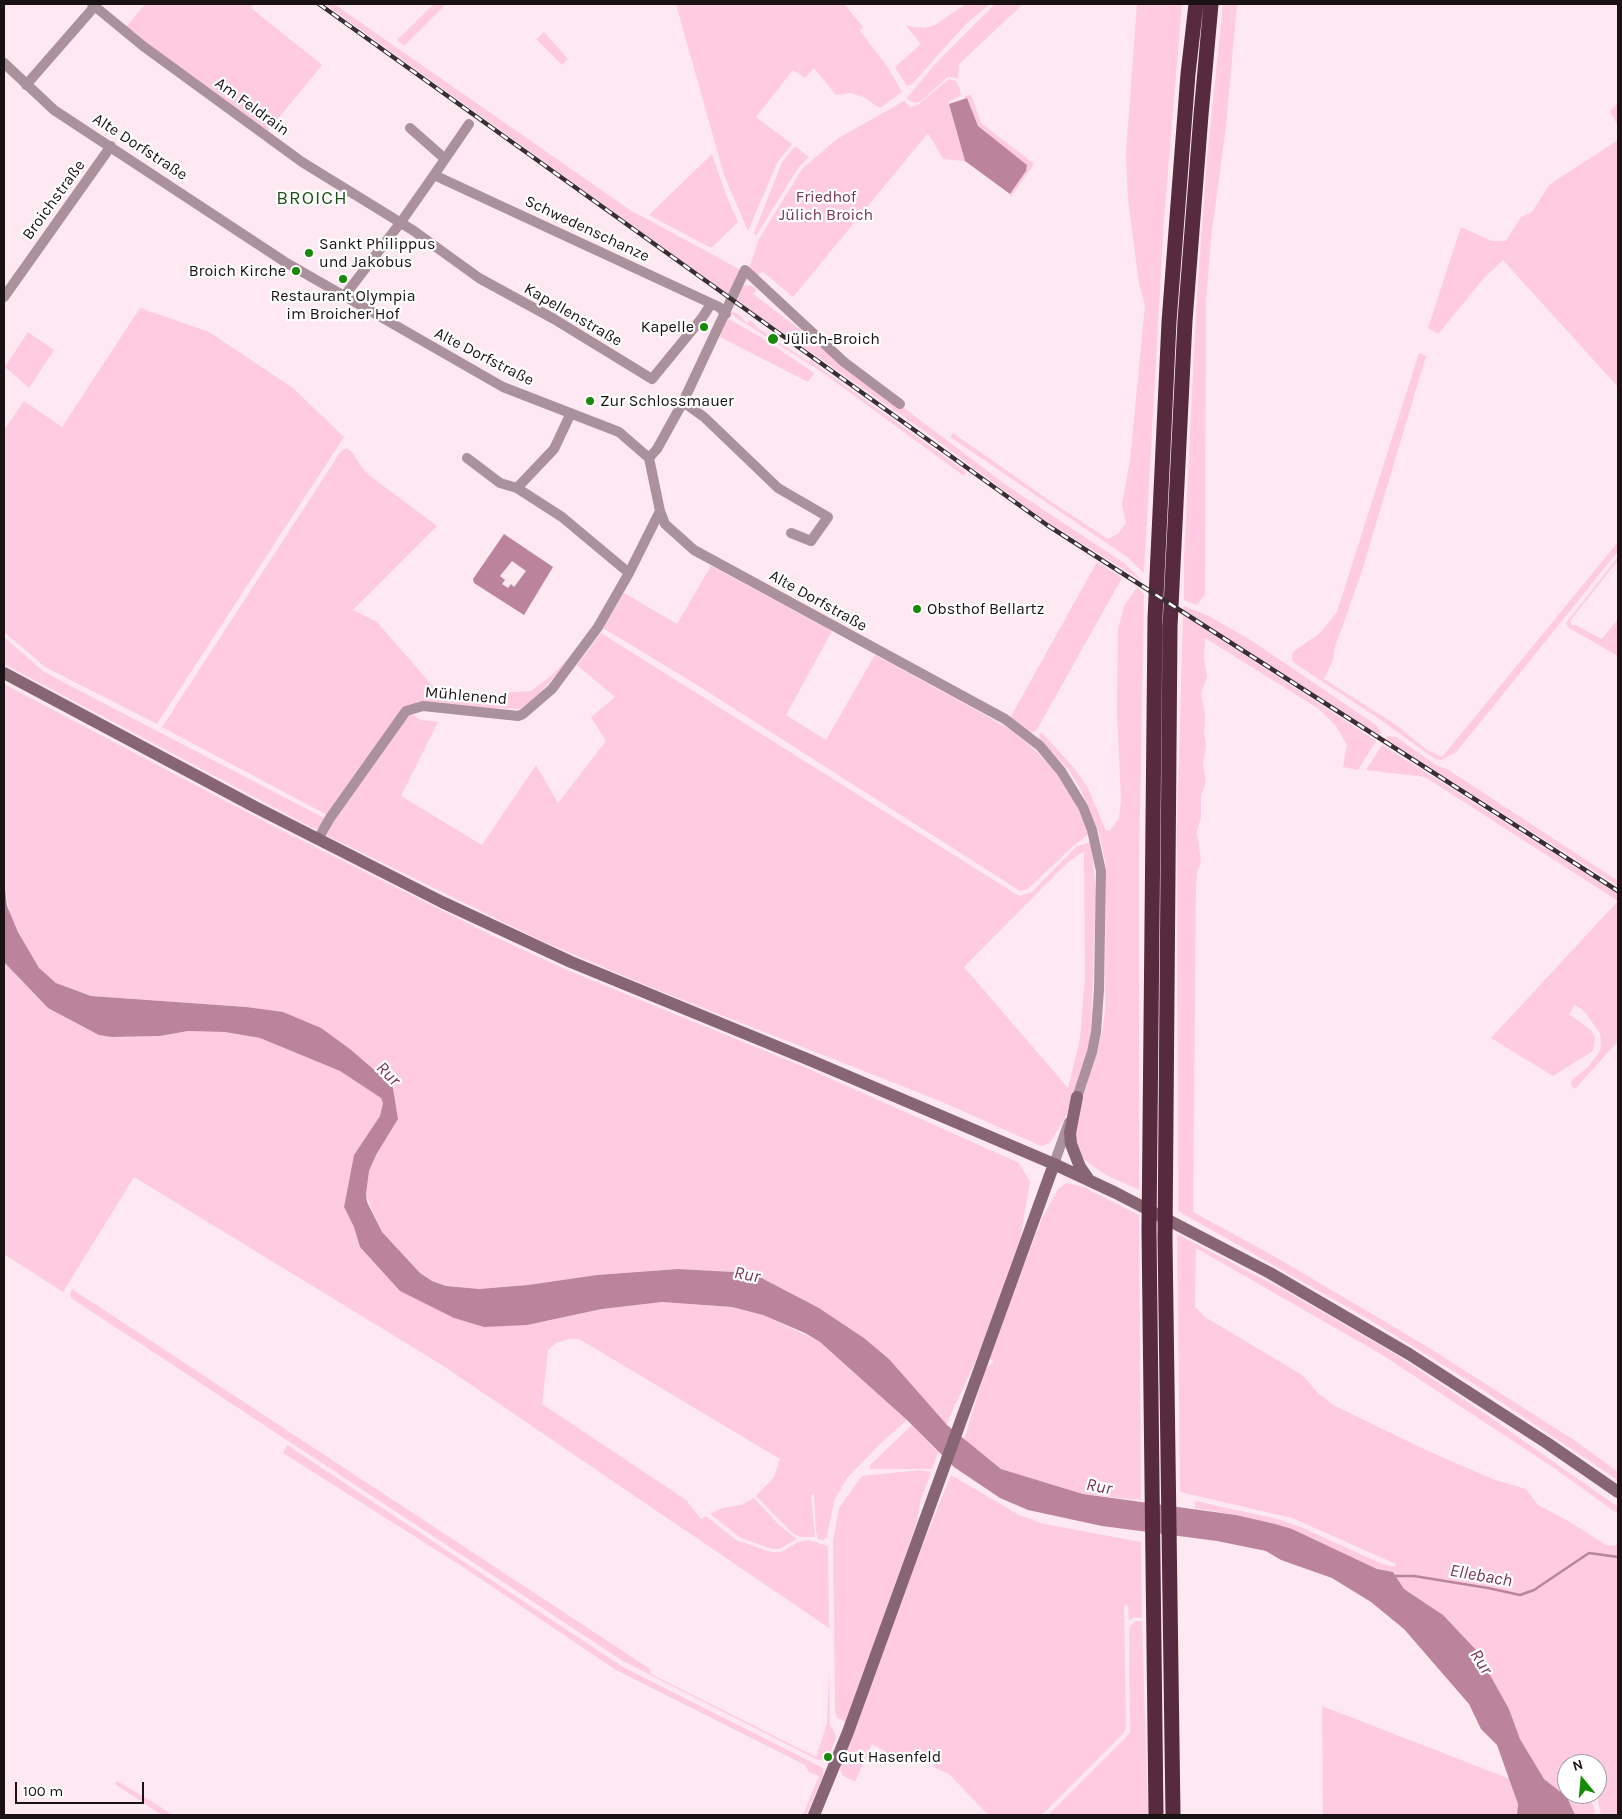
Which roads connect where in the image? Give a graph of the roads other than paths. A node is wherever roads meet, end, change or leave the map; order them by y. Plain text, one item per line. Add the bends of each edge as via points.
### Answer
1 (1196, 4) edge
2 (1211, 4) edge
3 (93, 5) edge
4 (4, 63) edge
5 (26, 85) junction
6 (469, 124) dead end
7 (410, 128) dead end
8 (111, 146) junction
9 (444, 158) junction
10 (434, 175) junction
11 (401, 222) junction
12 (345, 295) junction
13 (4, 297) edge
14 (711, 304) junction
15 (726, 314) junction
16 (683, 402) junction
17 (900, 404) dead end
18 (571, 413) junction
19 (467, 458) dead end
20 (649, 458) junction
21 (517, 488) junction
22 (660, 511) junction
23 (791, 533) dead end
24 (629, 573) junction
25 (4, 673) edge
26 (318, 839) junction
27 (1077, 1097) junction
28 (1054, 1164) junction
29 (1089, 1180) junction
30 (1618, 1492) edge
31 (814, 1815) edge
32 (1156, 1815) edge
33 (1173, 1815) edge

1 - 32 highway via 1176,219 1155,618 1149,1230
2 - 33 highway via 1185,320 1170,627 1165,1239
3 - 5 street
3 - 11 street, Am Feldrain via 143,46 302,162
4 - 5 street, Alte Dorfstraße
5 - 8 street, Alte Dorfstraße via 54,110
6 - 9 street
7 - 9 street
8 - 12 street, Alte Dorfstraße via 285,262
8 - 13 street, Broichstraße
9 - 10 street
10 - 11 street
10 - 14 street, Schwedenschanze
11 - 12 street
11 - 14 street, Kapellenstraße via 479,278 652,379
12 - 18 street, Alte Dorfstraße via 504,387
14 - 15 street, Schwedenschanze
15 - 16 street
15 - 17 street via 745,270 844,362
16 - 20 street
16 - 23 street via 704,417 778,488 828,517 811,541
18 - 20 street, Alte Dorfstraße via 619,432
18 - 21 street via 554,449
19 - 21 street via 500,483
20 - 22 street, Alte Dorfstraße
21 - 24 street via 562,517
22 - 24 street, Mühlenend
22 - 27 street, Alte Dorfstraße via 670,530 694,550 1005,719 1040,746 1062,770 1083,807 1098,850 1102,897 1096,1032
24 - 26 street, Mühlenend via 598,627 552,689 523,714 423,706 406,711
25 - 26 main road
26 - 28 main road via 570,962
27 - 28 street, Alte Dorfstraße
27 - 29 main road via 1071,1144 1076,1160
28 - 29 main road
28 - 31 main road
29 - 30 main road via 1270,1273 1409,1354

